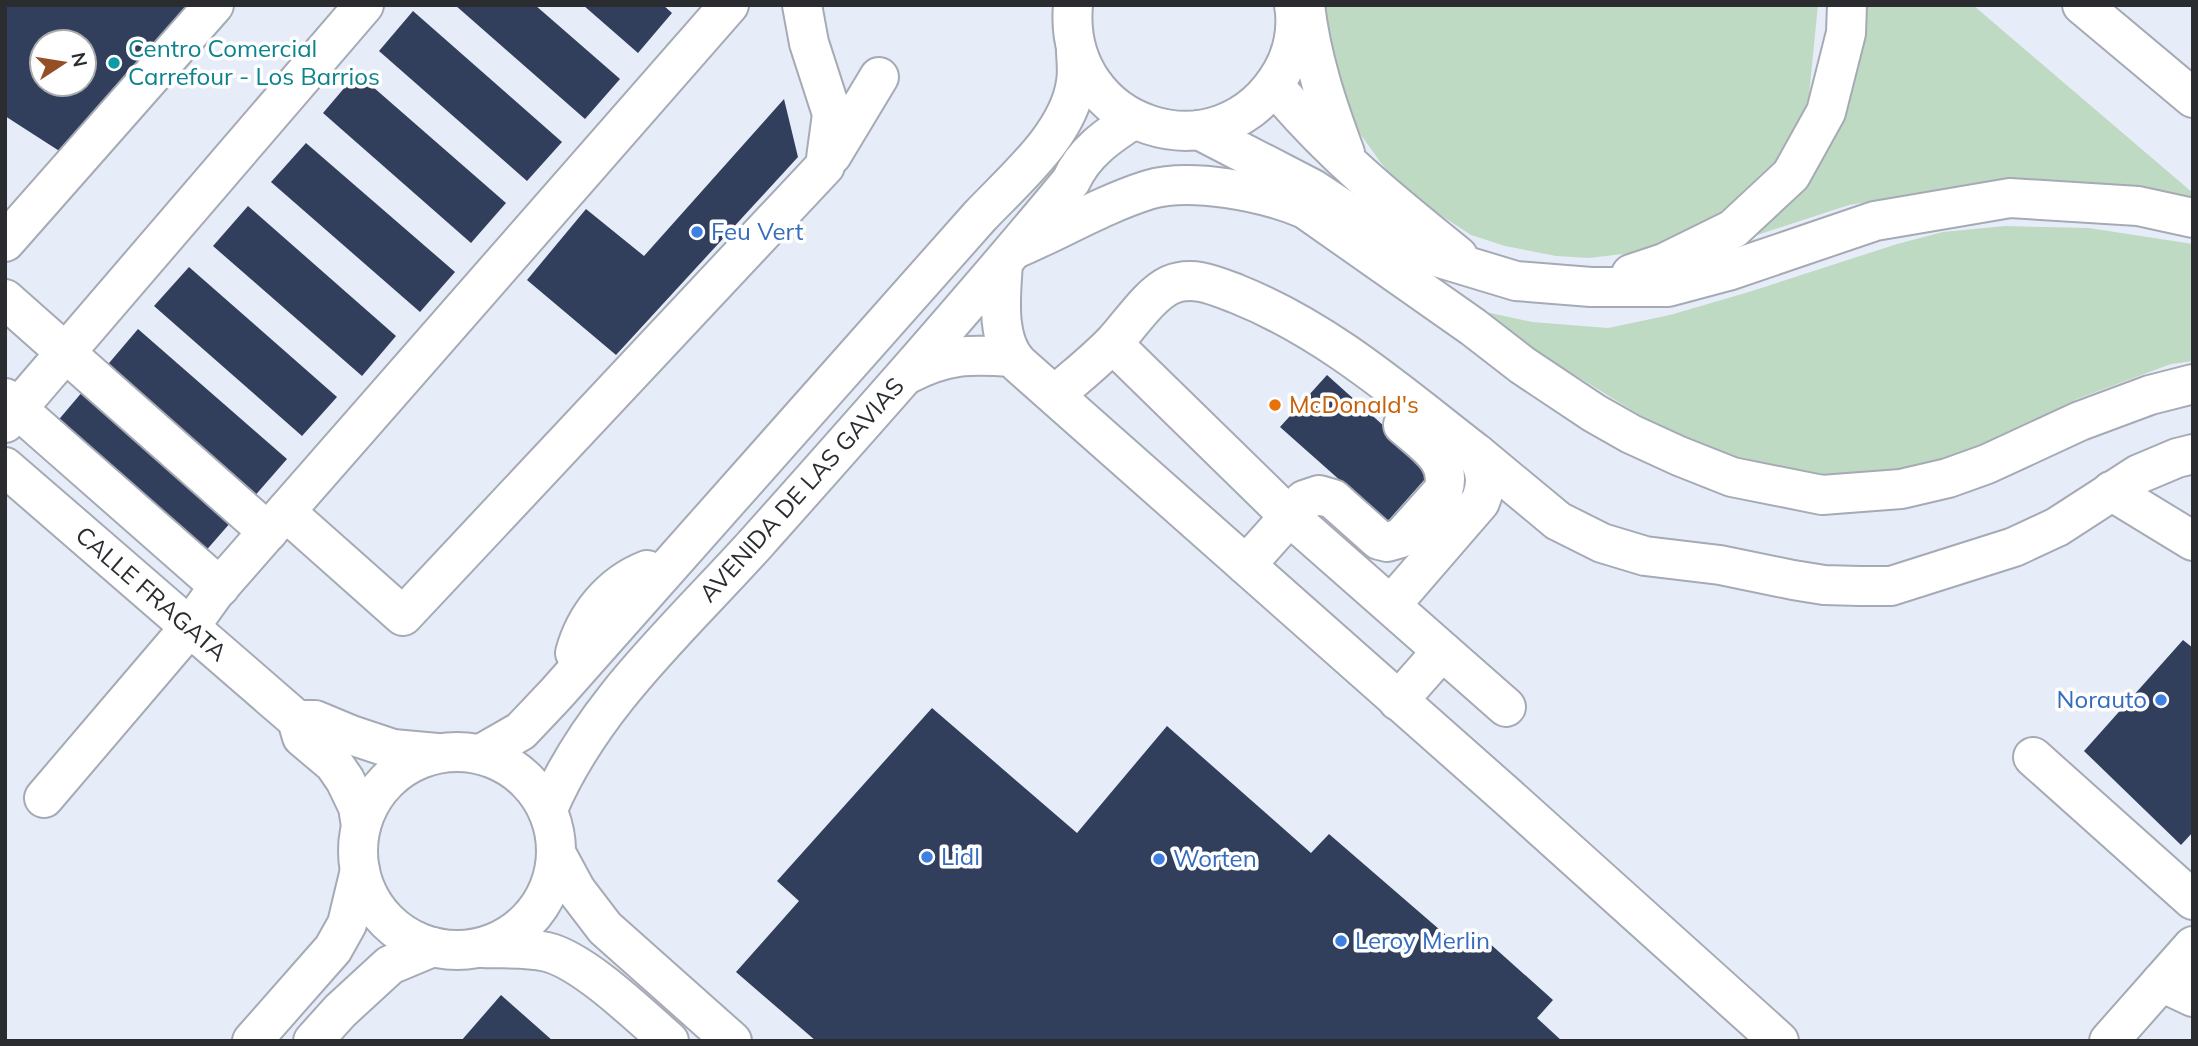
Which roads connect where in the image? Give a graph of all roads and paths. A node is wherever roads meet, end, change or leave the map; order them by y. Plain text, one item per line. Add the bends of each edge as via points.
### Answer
1 (214, 5) edge
2 (364, 5) edge
3 (729, 5) edge
4 (802, 5) edge
5 (1073, 5) edge
6 (1294, 5) edge
7 (1306, 5) edge
8 (1847, 5) edge
9 (2082, 5) edge
10 (1076, 49) junction
11 (879, 77) dead end
12 (1274, 85) junction
13 (2193, 99) edge
14 (1134, 119) junction
15 (1189, 131) junction
16 (1350, 165) junction
17 (825, 166) junction
18 (1071, 181) junction
19 (1284, 200) junction
20 (1348, 212) junction
21 (2193, 218) edge
22 (5, 242) edge
23 (1009, 256) junction
24 (1470, 266) junction
25 (1390, 268) junction
26 (1591, 287) junction
27 (5, 299) edge
28 (1113, 344) junction
29 (66, 352) junction
30 (1012, 358) junction
31 (903, 377) junction
32 (1382, 379) junction
33 (2193, 384) edge
34 (1055, 395) junction
35 (10, 410) edge
36 (1476, 453) junction
37 (2193, 454) edge
38 (5, 467) edge
39 (2111, 491) junction
40 (1289, 516) junction
41 (277, 521) junction
42 (2193, 541) edge
43 (1246, 565) junction
44 (220, 587) junction
45 (1391, 604) junction
46 (190, 628) junction
47 (1442, 651) junction
48 (1398, 701) junction
49 (1506, 707) dead end
50 (297, 720) junction
51 (437, 753) junction
52 (481, 754) junction
53 (2033, 757) dead end
54 (44, 799) dead end
55 (548, 809) junction
56 (361, 826) junction
57 (556, 853) junction
58 (360, 870) junction
59 (2193, 900) edge
60 (2193, 946) edge
61 (433, 947) junction
62 (477, 948) junction
63 (2177, 989) edge
64 (646, 1034) edge
65 (252, 1041) edge
66 (313, 1041) edge
67 (732, 1041) edge
68 (1779, 1041) edge
69 (2109, 1041) edge

1 - 22 main road
2 - 29 main road
3 - 41 main road
4 - 17 main road via 832,114
5 - 10 main road
6 - 12 main road, AVENIDA DE LAS GAVIAS via 1294,39
7 - 16 main road via 1308,35 1325,102
8 - 26 main road via 1846,33 1826,112 1791,175 1733,229 1664,263
9 - 13 main road
10 - 14 main road via 1099,93
10 - 52 main road, AVENIDA DE LAS GAVIAS via 1077,80 1068,111 1043,149 521,731
11 - 17 main road
12 - 15 main road, AVENIDA DE LAS GAVIAS via 1258,104 1237,118 1214,128
12 - 16 main road
14 - 15 main road via 1164,130
14 - 18 main road, AVENIDA DE LAS GAVIAS via 1101,141
15 - 18 main road, AVENIDA DE LAS GAVIAS via 1149,139
15 - 20 main road via 1313,189
16 - 24 main road
17 - 41 main road via 403,616 295,520
18 - 23 main road, AVENIDA DE LAS GAVIAS
19 - 20 main road via 1303,200
19 - 23 main road via 1228,188 1150,189 1082,216
19 - 25 main road via 1305,209
20 - 24 main road via 1410,249
20 - 25 main road
21 - 26 main road via 2138,206 2010,198 1874,221 1728,271 1668,286
23 - 30 main road via 1000,318
23 - 31 main road, AVENIDA DE LAS GAVIAS
24 - 26 main road via 1516,281
25 - 33 main road via 1522,365 1631,434 1732,477 1822,495 1901,489 1948,478 2080,421
27 - 29 main road
28 - 32 main road via 1170,285 1198,281 1258,303 1323,338
28 - 34 main road
28 - 40 main road
29 - 35 main road
29 - 41 main road
30 - 31 main road via 968,354 926,364
30 - 34 main road
31 - 55 main road, AVENIDA DE LAS GAVIAS via 618,694 560,780
32 - 36 main road
32 - 40 main road via 1396,418 1442,460 1443,491 1394,541 1373,536 1326,496 1304,500
34 - 43 main road
35 - 44 main road
36 - 39 main road via 1558,521 1602,543 1645,556 1824,585 1891,586 1961,565 2042,535
36 - 45 main road via 1486,477 1480,502
37 - 39 main road via 2139,474
38 - 46 main road, CALLE FRAGATA
39 - 42 main road
40 - 43 main road
40 - 45 main road
41 - 44 main road
43 - 48 main road
44 - 46 main road
45 - 47 main road
46 - 50 main road, CALLE FRAGATA
46 - 54 main road
47 - 48 main road
47 - 49 main road
48 - 68 main road
50 - 51 main road, CALLE FRAGATA via 315,720 393,749
50 - 56 main road, CALLE FRAGATA via 302,737 334,764 345,780
51 - 52 main road
51 - 56 main road via 397,771 369,805
52 - 55 main road via 520,774
53 - 59 main road
55 - 57 main road
56 - 58 main road
57 - 62 main road via 546,896 533,914 499,941
57 - 67 main road via 605,928
58 - 61 main road via 378,911 411,939
58 - 65 main road via 347,924 333,949
60 - 63 main road
61 - 62 main road
61 - 66 main road via 390,965
62 - 64 main road via 549,952 576,965
63 - 69 main road

